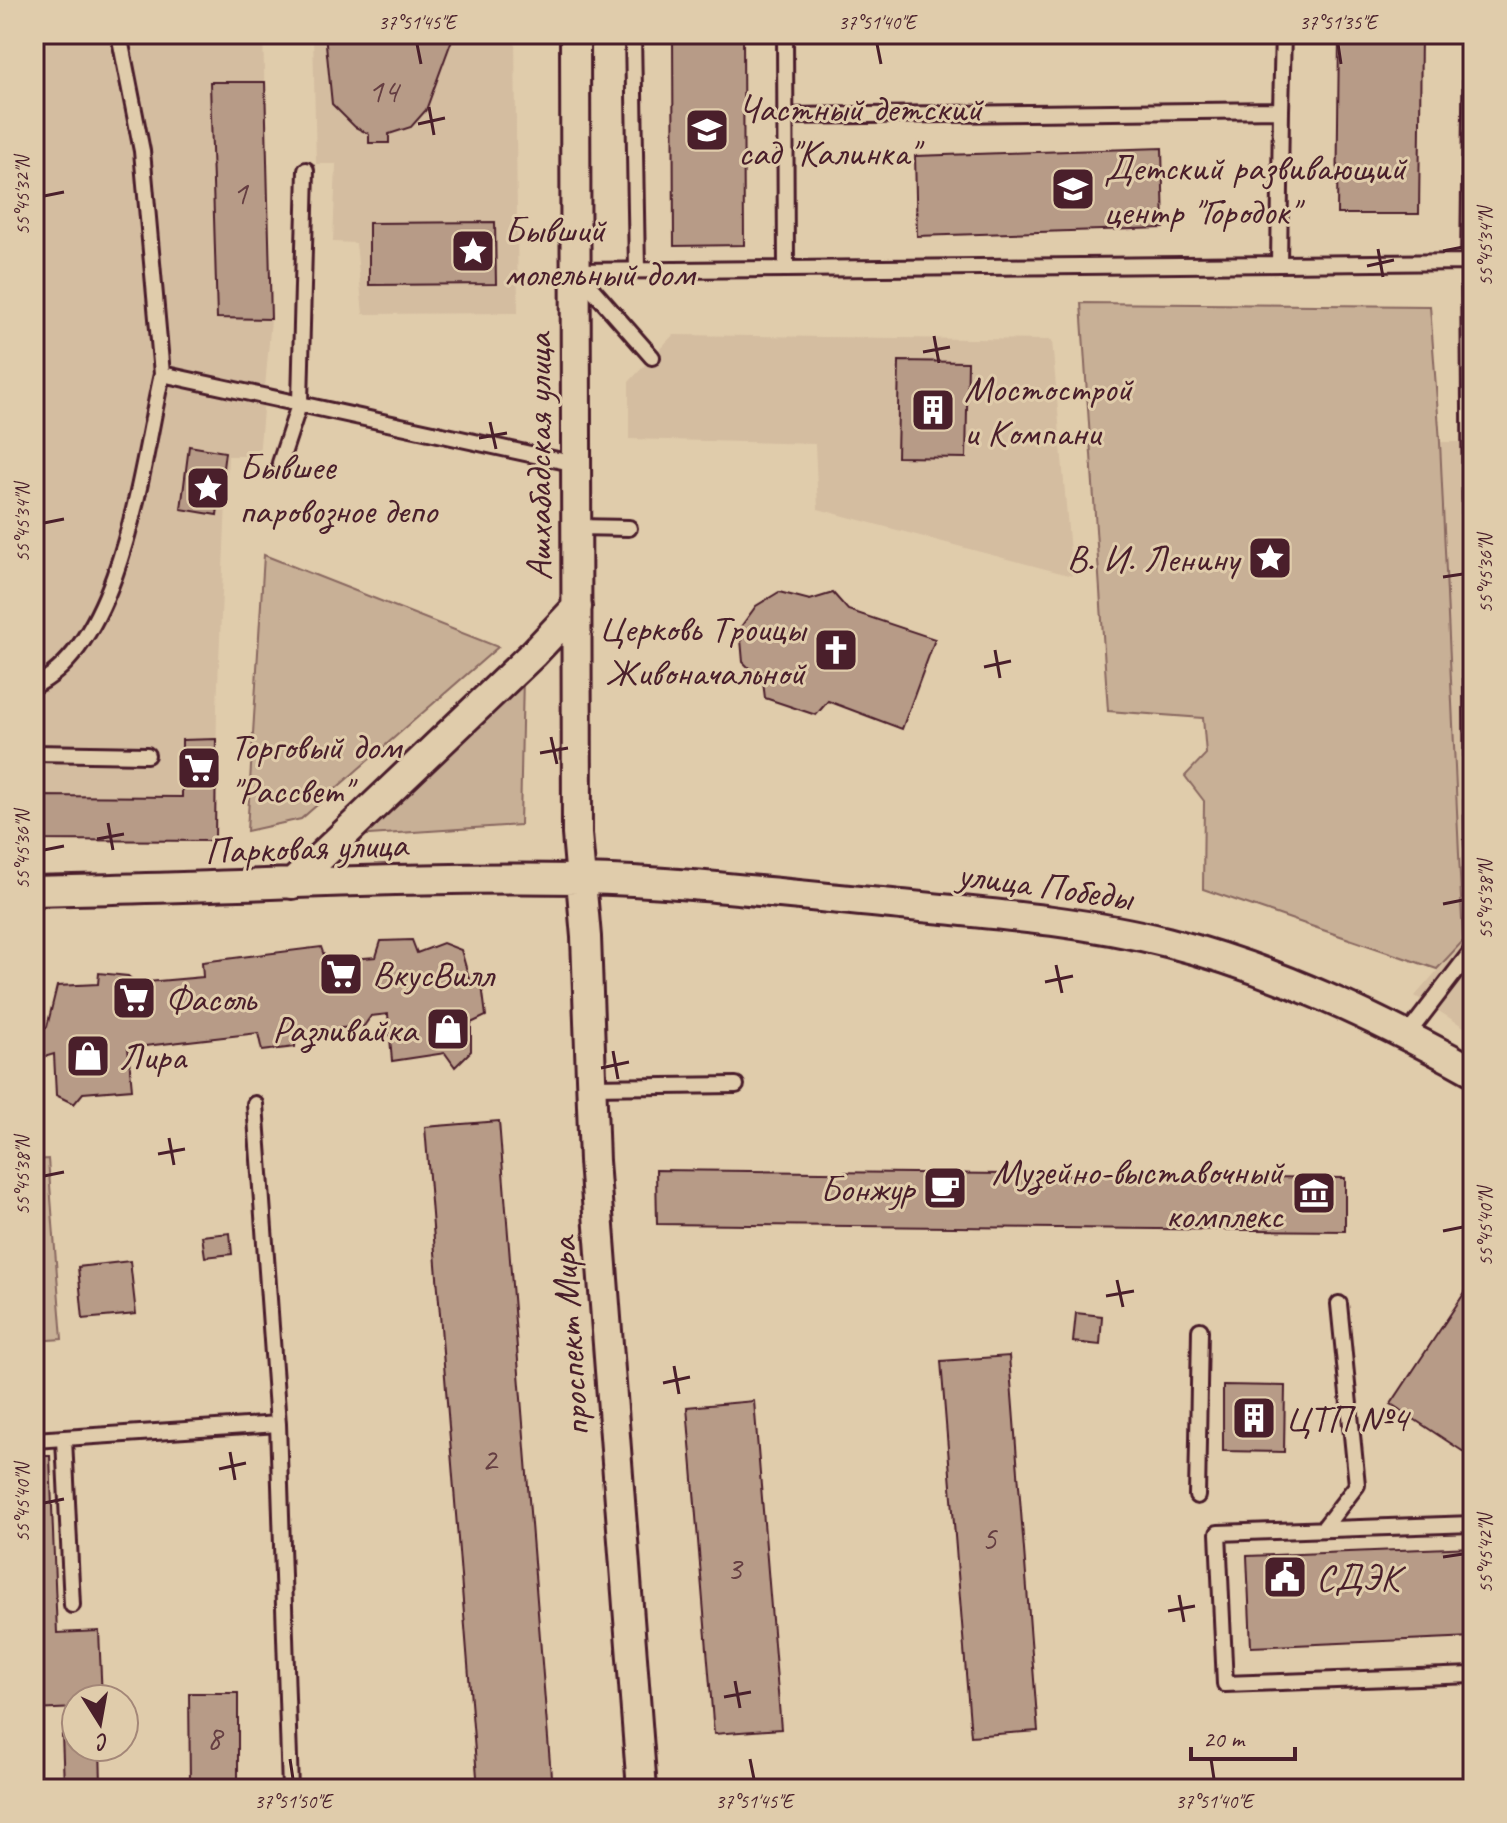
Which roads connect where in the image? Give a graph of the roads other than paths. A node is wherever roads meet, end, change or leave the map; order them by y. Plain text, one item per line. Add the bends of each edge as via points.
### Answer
1 (119, 34) edge
2 (575, 34) edge
3 (633, 34) edge
4 (785, 34) edge
5 (1283, 34) edge
6 (1472, 34) edge
7 (1281, 110) junction
8 (786, 116) junction
9 (306, 170) dead end
10 (1469, 262) junction
11 (1279, 264) junction
12 (786, 269) junction
13 (637, 270) junction
14 (576, 271) junction
15 (652, 357) dead end
16 (162, 374) junction
17 (300, 402) junction
18 (1471, 409) edge
19 (280, 463) dead end
20 (576, 464) junction
21 (1471, 482) edge
22 (576, 527) junction
23 (629, 528) dead end
24 (577, 607) junction
25 (34, 686) edge
26 (34, 753) edge
27 (147, 755) dead end
28 (1473, 844) edge
29 (581, 879) junction
30 (292, 884) junction
31 (34, 891) edge
32 (1473, 949) edge
33 (1407, 1035) junction
34 (1473, 1071) edge
35 (736, 1085) dead end
36 (590, 1087) junction
37 (255, 1104) dead end
38 (1339, 1304) dead end
39 (1200, 1330) dead end
40 (278, 1424) junction
41 (64, 1439) junction
42 (34, 1440) edge
43 (1197, 1496) dead end
44 (1473, 1524) edge
45 (1323, 1529) junction
46 (72, 1605) dead end
47 (1473, 1675) edge
48 (290, 1789) edge
49 (642, 1789) edge

1 - 16 lane via 142,151
2 - 14 street, Ашхабадская улица
3 - 13 lane
4 - 8 lane
5 - 7 lane
6 - 10 lane
7 - 8 lane
7 - 11 lane
8 - 12 lane
9 - 17 lane
10 - 11 lane
10 - 18 lane
11 - 12 lane
12 - 13 lane
13 - 14 lane
14 - 15 lane
14 - 20 street, Ашхабадская улица
16 - 17 lane
16 - 25 lane via 117,577 82,645
17 - 19 lane
17 - 20 lane
18 - 21 lane
20 - 22 street, Ашхабадская улица
21 - 28 lane
22 - 23 lane
22 - 24 street, Ашхабадская улица
24 - 29 street, Ашхабадская улица
24 - 30 street
26 - 27 lane
29 - 30 street, Парковая улица
29 - 33 street, улица Победы via 1090,926 1169,942 1274,976
29 - 36 street, проспект Мира
30 - 31 street, Парковая улица
32 - 33 lane
33 - 34 street, улица Победы
35 - 36 lane
36 - 49 street, проспект Мира
37 - 40 lane
38 - 45 lane via 1357,1485
39 - 43 lane
40 - 41 lane
40 - 48 lane
41 - 42 lane
41 - 46 lane
44 - 45 lane
45 - 47 lane via 1218,1533 1225,1684

